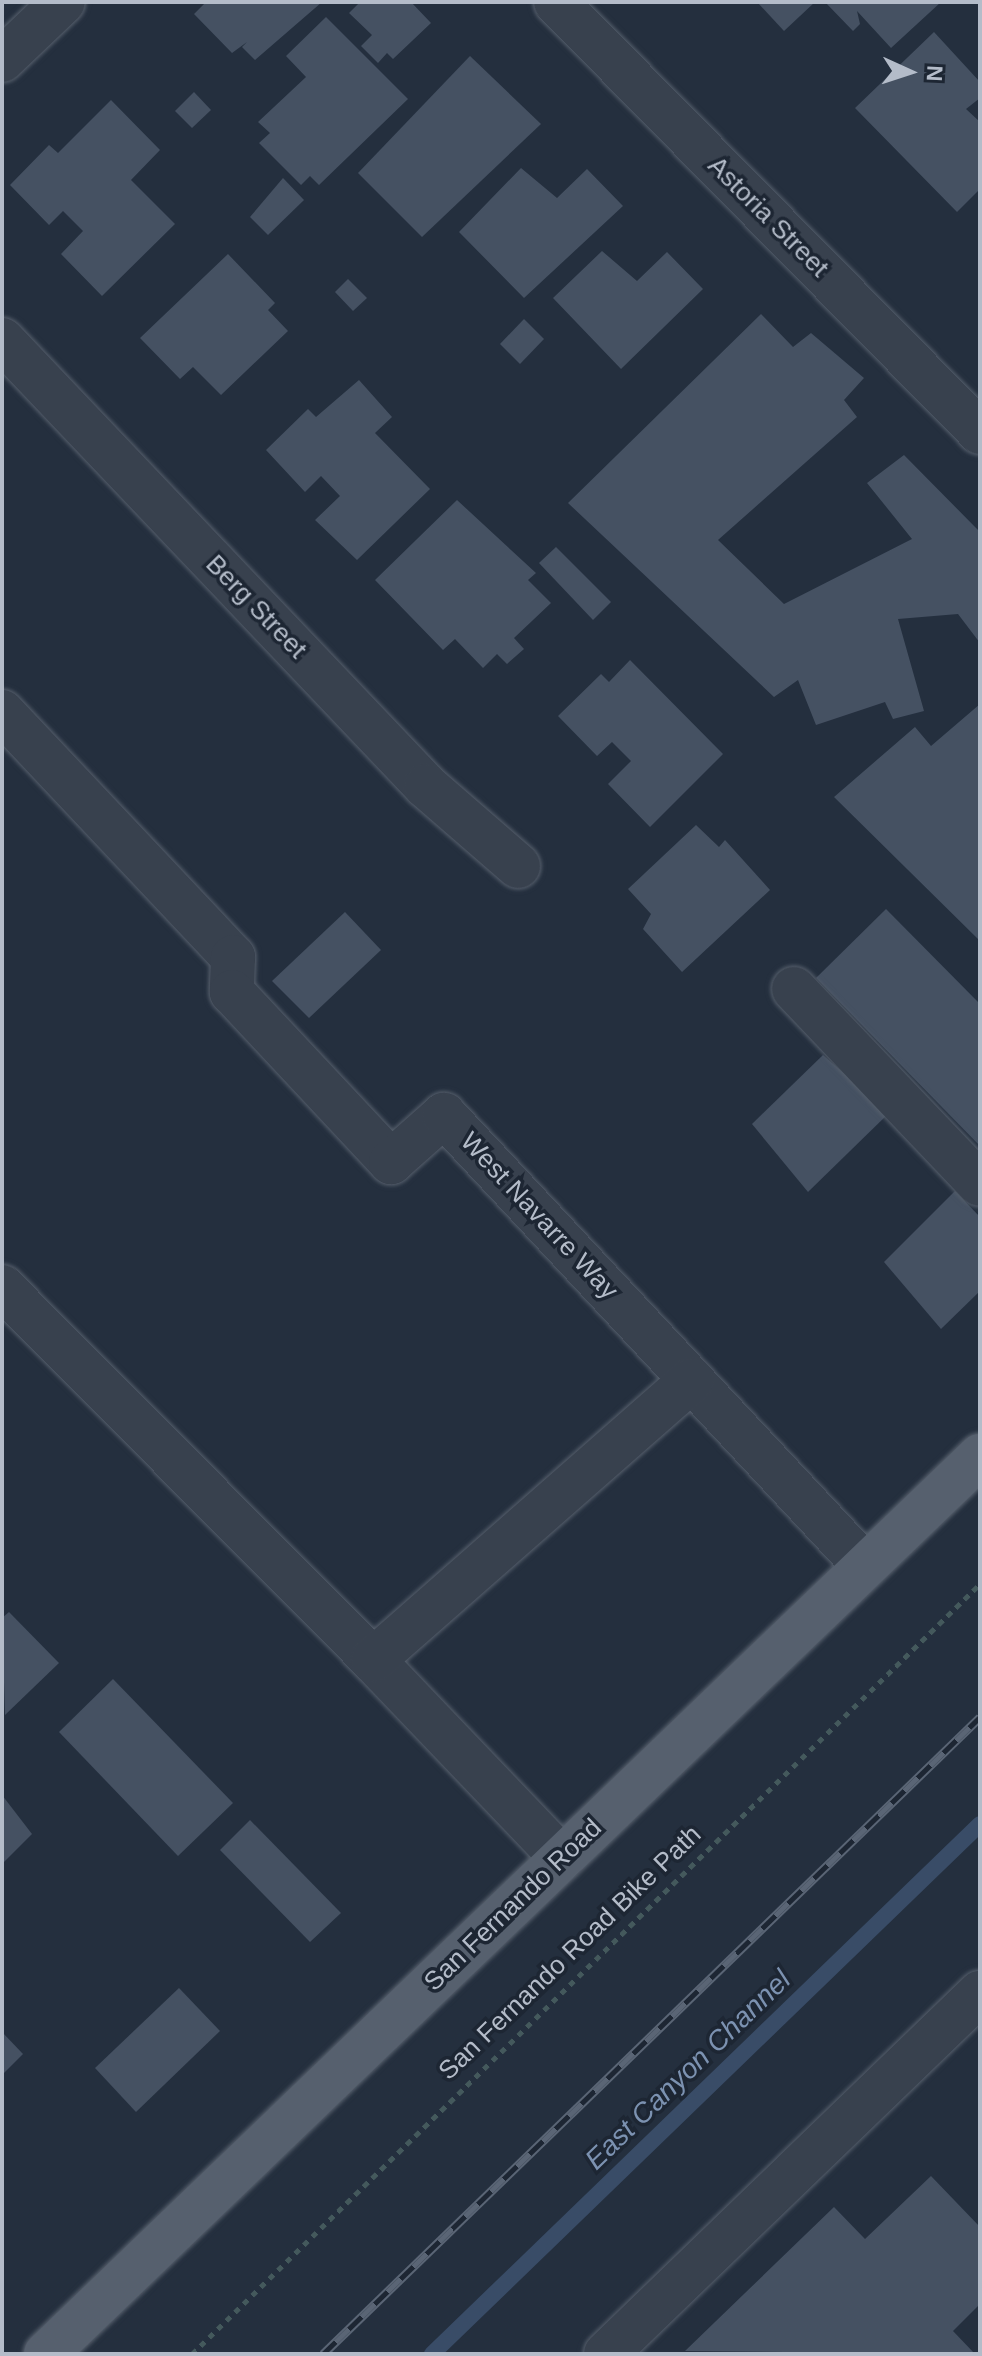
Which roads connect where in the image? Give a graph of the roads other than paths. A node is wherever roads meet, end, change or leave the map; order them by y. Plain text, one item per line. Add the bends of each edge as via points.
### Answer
1 (63, 2) edge
2 (556, 2) edge
3 (2, 60) edge
4 (2, 340) edge
5 (980, 432) edge
6 (2, 712) edge
7 (518, 866) dead end
8 (794, 989) dead end
9 (980, 1184) edge
10 (2, 1287) edge
11 (692, 1380) junction
12 (980, 1456) edge
13 (865, 1566) junction
14 (373, 1660) junction
15 (562, 1858) junction
16 (980, 1993) edge
17 (632, 2345) edge
18 (46, 2354) edge

1 - 3 street
2 - 5 street, Astoria Street
4 - 7 street, Berg Street via 426,786
6 - 11 street, West Navarre Way via 233,957 232,992 391,1162 444,1115
8 - 9 street
10 - 14 street
11 - 13 street, West Navarre Way
11 - 14 street
12 - 13 main road, San Fernando Road
13 - 15 main road, San Fernando Road
14 - 15 street
15 - 18 main road, San Fernando Road
16 - 17 street

